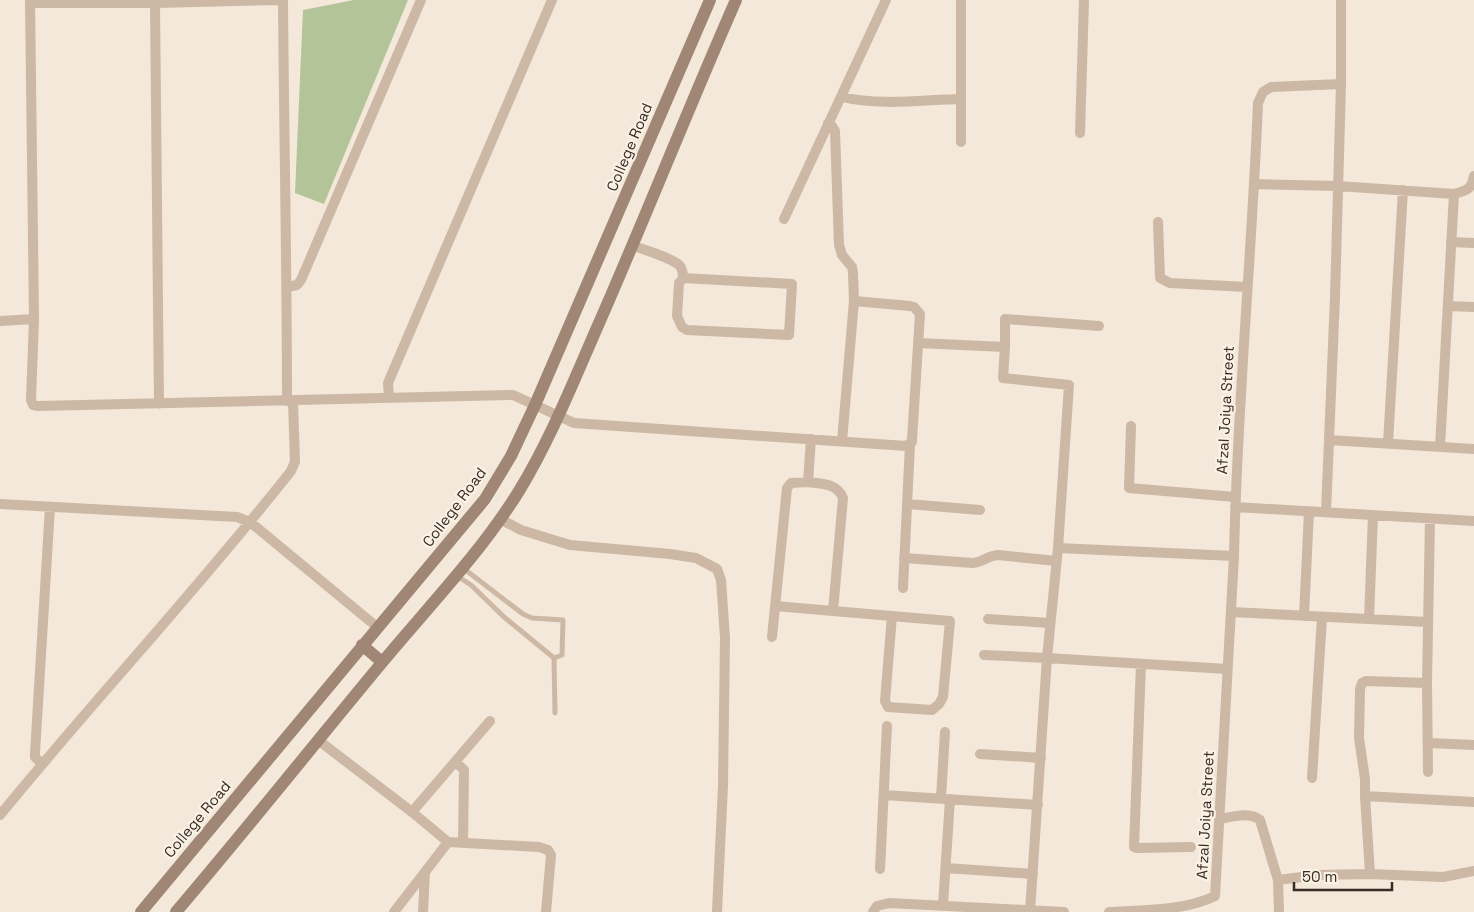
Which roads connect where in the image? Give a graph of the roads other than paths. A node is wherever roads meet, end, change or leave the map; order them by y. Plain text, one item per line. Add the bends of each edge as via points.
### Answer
1 (278, 0) edge
2 (283, 0) edge
3 (421, 0) edge
4 (552, 0) edge
5 (710, 0) edge
6 (736, 0) edge
7 (886, 0) edge
8 (960, 0) edge
9 (1084, 0) edge
10 (1341, 0) edge
11 (30, 1) edge
12 (156, 3) junction
13 (1341, 84) junction
14 (842, 97) junction
15 (960, 99) junction
16 (828, 123) junction
17 (1080, 133) dead end
18 (961, 142) dead end
19 (1474, 176) edge
20 (1254, 184) junction
21 (1338, 186) junction
22 (1403, 190) junction
23 (1454, 194) junction
24 (784, 219) dead end
25 (1158, 222) dead end
26 (1452, 242) junction
27 (1474, 243) edge
28 (633, 246) junction
29 (683, 278) junction
30 (287, 287) junction
31 (1247, 287) junction
32 (854, 301) junction
33 (1448, 306) junction
34 (1474, 307) edge
35 (34, 319) junction
36 (0, 321) edge
37 (1099, 326) dead end
38 (918, 343) junction
39 (1005, 347) junction
40 (389, 398) junction
41 (290, 401) junction
42 (159, 404) junction
43 (535, 405) junction
44 (559, 416) junction
45 (1131, 426) dead end
46 (811, 439) junction
47 (1329, 440) junction
48 (842, 441) junction
49 (1388, 443) junction
50 (910, 444) junction
51 (1440, 447) junction
52 (1474, 449) edge
53 (808, 482) junction
54 (1235, 502) junction
55 (0, 504) edge
56 (908, 504) junction
57 (50, 507) junction
58 (980, 510) dead end
59 (1308, 511) junction
60 (1326, 512) junction
61 (1372, 515) junction
62 (500, 519) junction
63 (1430, 519) junction
64 (1474, 521) edge
65 (250, 522) junction
66 (1058, 548) junction
67 (1234, 556) junction
68 (904, 558) junction
69 (1056, 561) junction
70 (460, 572) junction
71 (904, 588) dead end
72 (775, 606) junction
73 (833, 611) junction
74 (1230, 612) junction
75 (892, 616) junction
76 (1304, 616) junction
77 (1322, 617) junction
78 (988, 619) dead end
79 (1369, 619) junction
80 (1428, 622) junction
81 (1050, 623) junction
82 (377, 627) junction
83 (772, 637) dead end
84 (362, 645) junction
85 (984, 655) dead end
86 (554, 658) junction
87 (1047, 658) junction
88 (382, 662) junction
89 (1141, 664) junction
90 (1227, 670) junction
91 (1427, 683) junction
92 (555, 713) dead end
93 (490, 721) dead end
94 (888, 726) dead end
95 (945, 732) dead end
96 (318, 740) junction
97 (1428, 743) junction
98 (1474, 745) edge
99 (980, 754) dead end
100 (1041, 758) junction
101 (456, 762) junction
102 (42, 764) junction
103 (1428, 772) dead end
104 (1312, 778) dead end
105 (884, 795) junction
106 (1365, 796) junction
107 (946, 799) junction
108 (1474, 802) edge
109 (1038, 805) junction
110 (412, 812) junction
111 (0, 815) edge
112 (1220, 819) junction
113 (448, 842) junction
114 (463, 843) junction
115 (1191, 847) dead end
116 (946, 868) junction
117 (880, 869) dead end
118 (1474, 871) edge
119 (425, 872) junction
120 (1033, 874) junction
121 (1370, 874) junction
122 (1278, 880) junction
123 (943, 905) junction
124 (1030, 911) edge
125 (141, 912) edge
126 (176, 912) edge
127 (394, 912) edge
128 (423, 912) edge
129 (546, 912) edge
130 (717, 912) edge
131 (873, 912) edge
132 (1064, 912) edge
133 (1109, 912) edge
134 (1279, 912) edge

1 - 12 street
2 - 30 street
3 - 30 street via 301,280 297,285
4 - 40 street via 388,383
5 - 43 main road, College Road
6 - 28 main road
7 - 14 street
8 - 15 street
9 - 17 street
10 - 13 street
11 - 12 street
11 - 35 street
12 - 42 street
13 - 20 street, Afzal Joiya Street via 1271,87 1263,92 1258,103
13 - 21 street
14 - 15 street via 881,102
14 - 16 street
15 - 18 street
16 - 24 street
16 - 32 street via 834,131 839,245 842,255 852,267
19 - 23 street via 1472,186
20 - 21 street
20 - 31 street, Afzal Joiya Street
21 - 22 street
21 - 47 street
22 - 23 street
22 - 49 street
23 - 26 street
25 - 31 street via 1160,278 1170,283
26 - 27 street
26 - 33 street
28 - 29 street via 677,264
28 - 44 main road
29 - 29 street via 679,283 677,316 687,330 789,335 792,284
30 - 41 street
31 - 54 street, Afzal Joiya Street
32 - 38 street via 914,307 920,314
32 - 48 street
33 - 34 street
33 - 51 street
35 - 36 street
35 - 42 street via 33,405
37 - 39 street via 1005,319
38 - 39 street
38 - 50 street
39 - 66 street via 1003,378 1069,385
40 - 41 street
40 - 43 street via 513,395
41 - 42 street
41 - 65 street via 294,462 291,471
43 - 44 street
43 - 82 main road, College Road via 511,456 485,499
44 - 46 street via 574,423
44 - 62 main road via 529,474
45 - 54 street via 1129,488
46 - 48 street
46 - 53 street
47 - 49 street
47 - 60 street
48 - 50 street
49 - 51 street
50 - 56 street
51 - 52 street
53 - 72 street via 791,483 787,488
53 - 73 street via 833,486 843,498
54 - 59 street
54 - 67 street, Afzal Joiya Street
55 - 57 street
56 - 58 street
56 - 68 street
57 - 65 street via 237,517
57 - 102 street via 34,753
59 - 60 street
59 - 76 street
60 - 61 street
61 - 63 street
61 - 79 street
62 - 70 main road
62 - 130 street via 521,530 570,545 696,558 717,569 721,580 725,638
63 - 64 street
63 - 80 street
65 - 82 street
65 - 102 street
66 - 67 street
66 - 69 street
67 - 74 street, Afzal Joiya Street
68 - 69 street via 973,563 998,555
68 - 71 street
69 - 81 street
70 - 86 lane via 504,617
70 - 86 lane via 532,618 563,620 562,655
70 - 88 main road
72 - 73 street
72 - 83 street
73 - 75 street
74 - 76 street
74 - 90 street, Afzal Joiya Street
75 - 75 street via 885,701 888,707 932,710 943,697 950,621
76 - 77 street
77 - 79 street
77 - 104 street
78 - 81 street
79 - 80 street
80 - 91 street
81 - 87 street
82 - 84 main road, College Road
84 - 88 main road
84 - 125 main road, College Road
85 - 87 street
86 - 92 lane
87 - 89 street
87 - 100 street
88 - 96 main road
89 - 90 street
89 - 115 street via 1134,847
90 - 112 street, Afzal Joiya Street
91 - 97 street
91 - 106 street via 1362,683 1360,738
93 - 101 street
94 - 105 street
95 - 107 street
96 - 110 street
96 - 126 main road
97 - 98 street
97 - 103 street
99 - 100 street
100 - 109 street
101 - 110 street
101 - 114 street via 464,770
102 - 111 street
105 - 107 street
105 - 117 street
106 - 108 street
106 - 121 street
107 - 109 street
107 - 116 street
109 - 120 street
110 - 113 street
112 - 122 street via 1251,815 1260,820
112 - 133 street, Afzal Joiya Street via 1215,896 1197,903 1158,909
113 - 114 street
113 - 119 street
114 - 129 street via 548,850 551,855
116 - 120 street
116 - 123 street
118 - 121 street via 1443,877
119 - 127 street
119 - 128 street
120 - 124 street
121 - 122 street
122 - 134 street
123 - 124 street
123 - 131 street via 889,903 877,906
124 - 132 street

